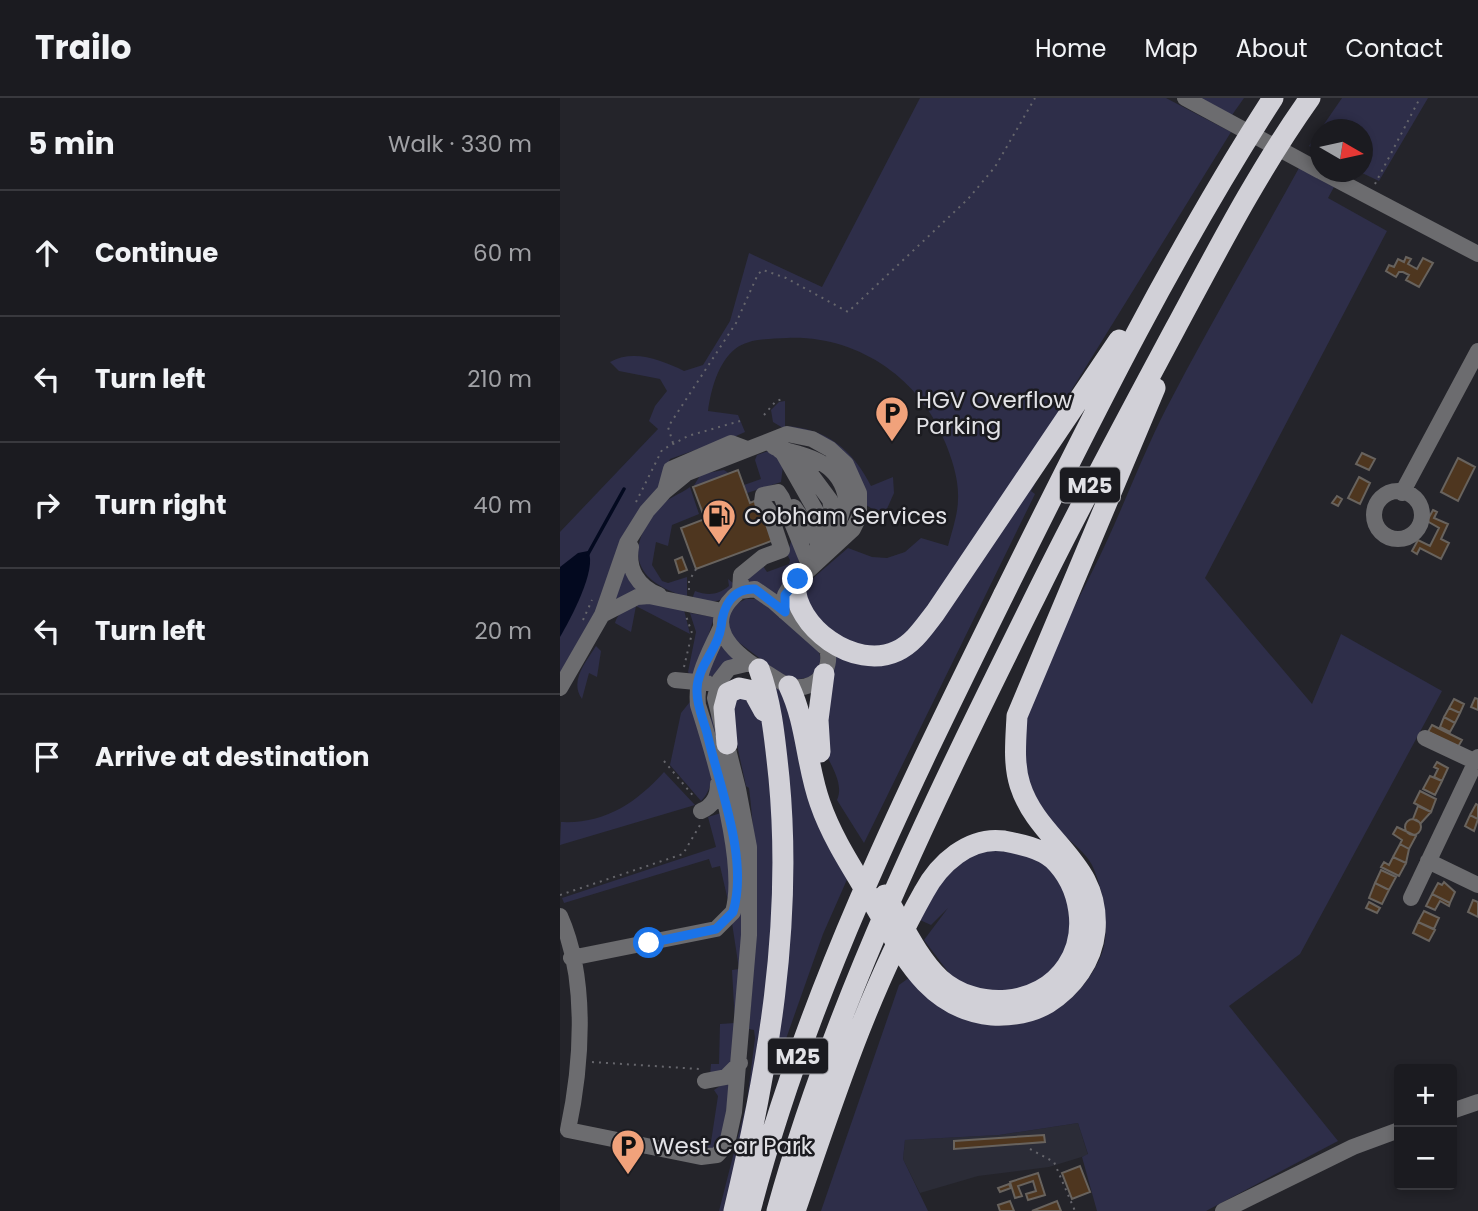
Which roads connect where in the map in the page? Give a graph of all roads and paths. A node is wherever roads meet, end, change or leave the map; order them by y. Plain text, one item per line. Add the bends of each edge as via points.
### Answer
1 (1035, 98) edge
2 (1273, 98) edge
3 (1310, 98) edge
4 (1420, 98) edge
5 (1188, 100) edge
6 (1310, 165) edge
7 (1341, 182) edge
8 (1368, 196) junction
9 (1181, 249) junction
10 (1478, 254) edge
11 (1174, 331) junction
12 (1478, 351) edge
13 (783, 399) dead end
14 (764, 415) dead end
15 (673, 443) dead end
16 (780, 450) junction
17 (1402, 493) dead end
18 (633, 534) junction
19 (827, 541) junction
20 (696, 569) dead end
21 (794, 583) junction
22 (740, 591) junction
23 (662, 597) junction
24 (688, 604) junction
25 (785, 612) junction
26 (602, 615) junction
27 (721, 619) junction
28 (754, 666) junction
29 (824, 674) junction
30 (675, 680) joint
31 (697, 683) junction
32 (718, 685) junction
33 (789, 686) junction
34 (560, 688) edge
35 (706, 731) junction
36 (1425, 738) dead end
37 (727, 744) junction
38 (776, 746) junction
39 (1477, 760) edge
40 (664, 761) dead end
41 (717, 778) junction
42 (701, 811) junction
43 (1429, 861) junction
44 (1478, 885) edge
45 (560, 895) edge
46 (1411, 898) dead end
47 (560, 916) edge
48 (571, 958) junction
49 (577, 1061) junction
50 (740, 1063) junction
51 (706, 1075) joint
52 (1478, 1102) edge
53 (1457, 1109) edge
54 (1394, 1132) edge
55 (1030, 1149) dead end
56 (734, 1211) edge
57 (750, 1211) edge
58 (777, 1211) edge
59 (795, 1211) edge
60 (1075, 1211) edge
61 (1223, 1211) edge

1 - 15 path via 995,167 968,199 848,312 786,278 763,271 758,274 736,323 668,426
2 - 9 highway, M25
3 - 11 highway, M25 via 1230,226
4 - 8 path
5 - 6 street
7 - 8 street
8 - 10 street
9 - 21 highway, M25 via 935,613 909,643 876,656 841,648 802,613
9 - 57 highway, M25 via 1068,466 880,852 810,1020 766,1146
11 - 33 highway, M25 via 1149,404 1017,716 1019,784 1033,811 1079,867 1089,885 1095,914 1089,955 1076,979 1059,996 1038,1009 1008,1016 951,1004 925,986 831,832
11 - 58 highway, M25 via 1102,460 874,939 831,1048
12 - 17 street
13 - 14 path
16 - 18 street via 747,449 687,473 665,491
16 - 19 street
16 - 19 street via 825,463 839,482 846,498
16 - 19 street via 794,507 815,559
16 - 19 street via 787,434 812,439 846,464 859,493 859,517 847,537
18 - 23 street via 629,558 633,573 643,586
18 - 26 street
19 - 21 street
19 - 22 street via 778,492 764,495 762,502 782,550 750,565 741,575
20 - 24 path via 689,581
21 - 25 street via 785,595
22 - 25 street via 755,589
22 - 27 street
23 - 24 street
23 - 26 street via 637,597
24 - 27 street
24 - 30 path via 690,651
25 - 29 street via 827,649
26 - 34 street
27 - 28 street via 728,642
27 - 31 street
28 - 32 street via 736,664
28 - 33 street
28 - 38 highway, M25 via 772,715
29 - 33 street via 809,685
29 - 59 highway, M25 via 819,730 829,792 856,847 939,978 959,992 983,1000 1009,1001 1031,994 1051,983 1067,965 1077,942 1080,908 1070,880 1052,858 1027,846 999,841 974,845 951,856 932,877 910,916 891,958
30 - 31 street
31 - 32 street
31 - 35 street
32 - 35 street
32 - 37 street via 715,698
35 - 41 street
36 - 39 street
37 - 38 highway, M25 via 725,700 733,689 746,688 759,699
37 - 50 street via 750,869
38 - 56 highway, M25 via 785,863 779,958 759,1101
39 - 43 street
40 - 42 path
41 - 42 street via 715,799
41 - 48 street via 736,866 736,902 721,927
42 - 45 path via 703,819 683,854
43 - 44 street
43 - 46 street
47 - 48 street
48 - 49 street via 578,1016
49 - 50 street via 568,1130 701,1157 718,1154 727,1144
49 - 51 path
50 - 51 street via 726,1077
52 - 53 street
54 - 61 street
55 - 60 path via 1054,1162

